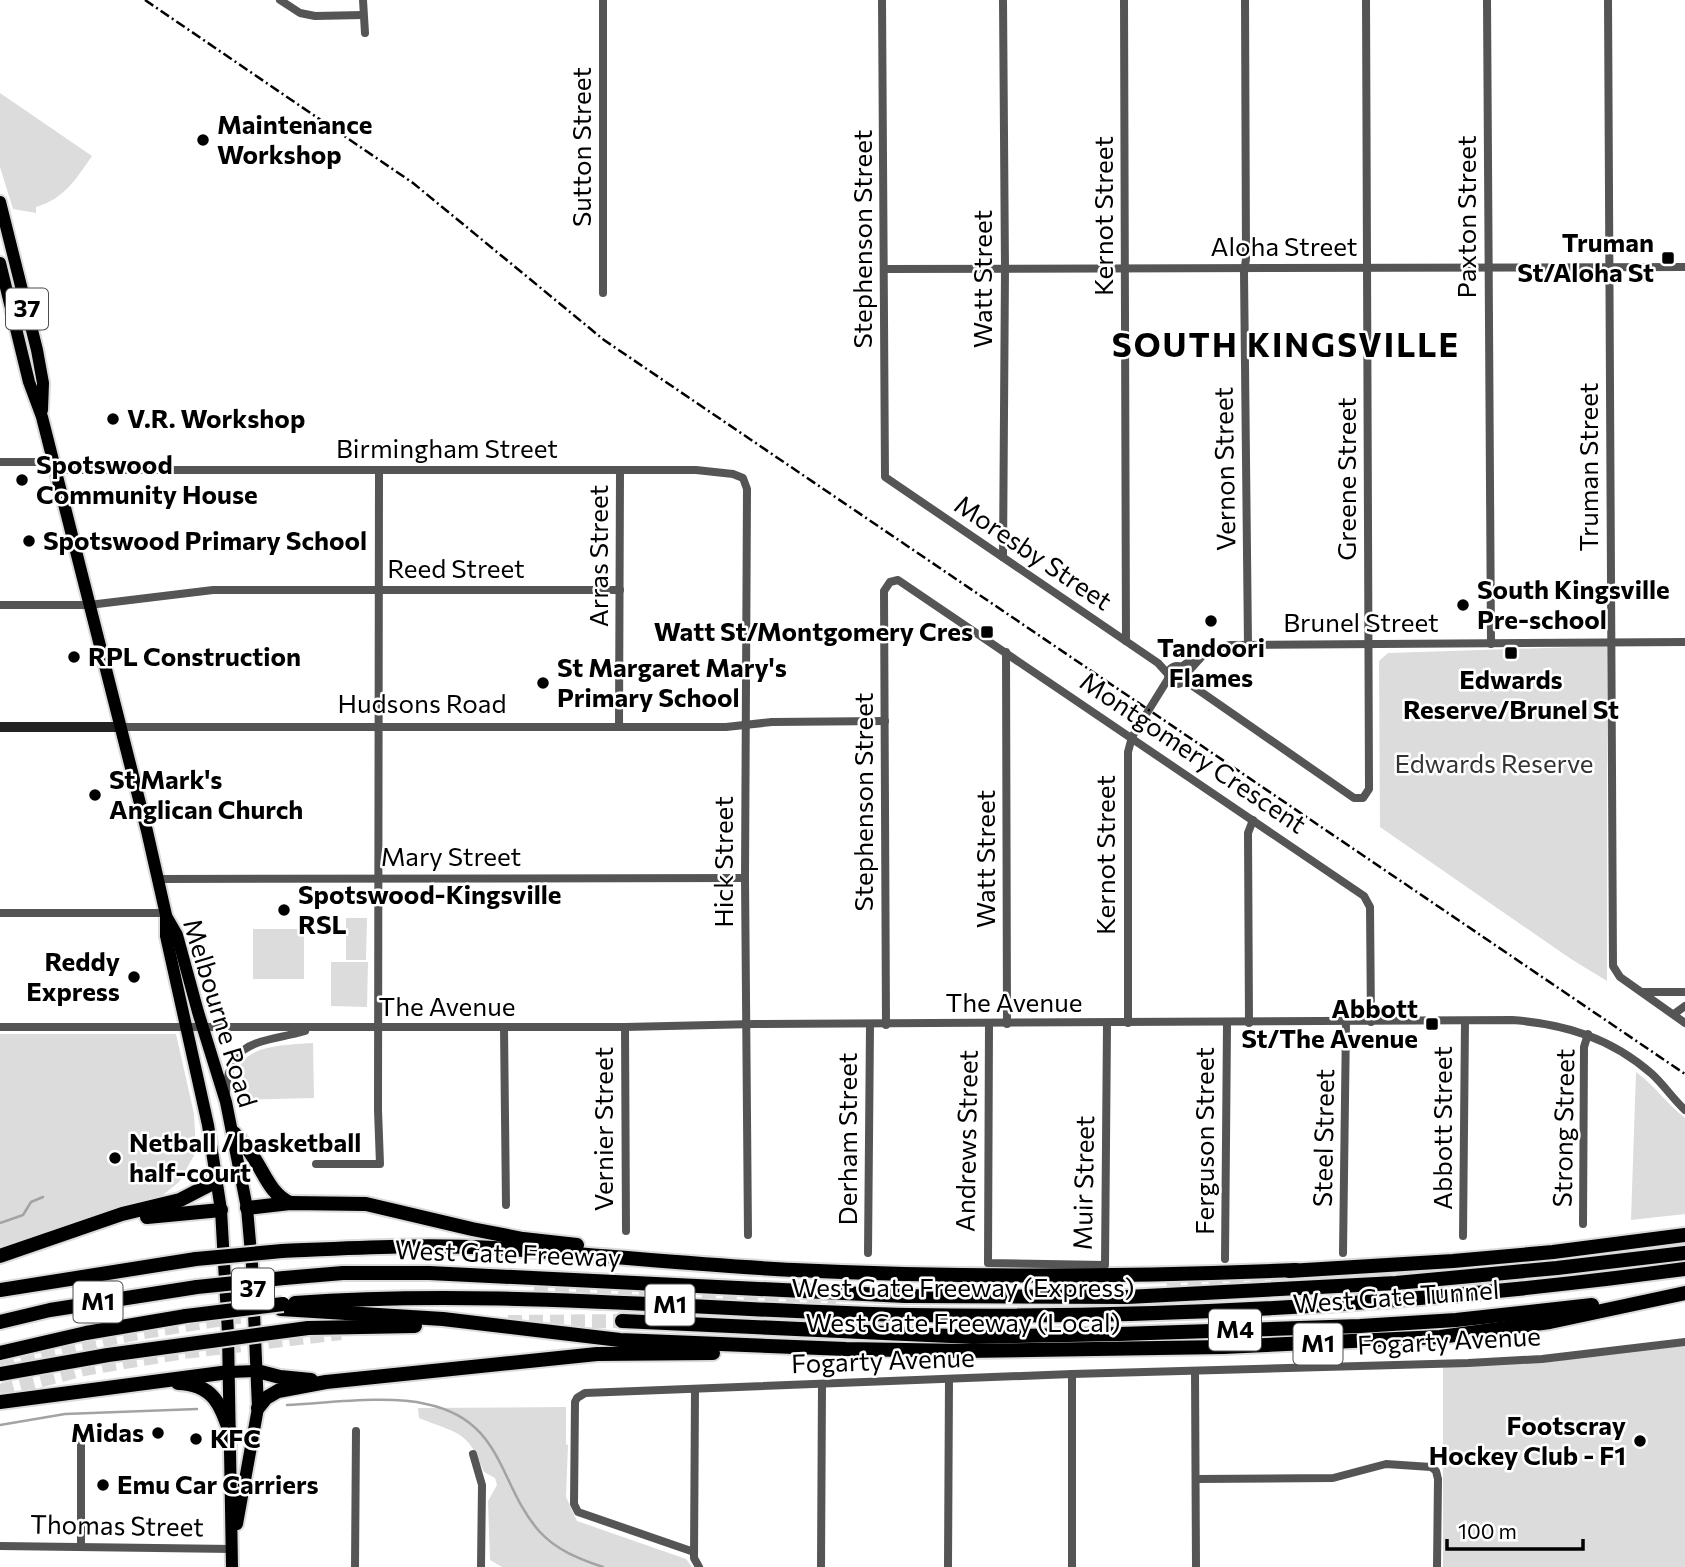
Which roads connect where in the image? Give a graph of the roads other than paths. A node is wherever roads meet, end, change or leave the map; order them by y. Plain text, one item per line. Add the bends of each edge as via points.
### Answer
1 (280, 0) edge
2 (363, 0) edge
3 (603, 0) edge
4 (882, 0) edge
5 (1003, 0) edge
6 (1124, 0) edge
7 (1245, 0) edge
8 (1366, 0) edge
9 (1487, 0) edge
10 (1608, 0) edge
11 (363, 15) junction
12 (365, 33) dead end
13 (0, 202) edge
14 (0, 263) edge
15 (1367, 267) junction
16 (1488, 267) junction
17 (1609, 267) junction
18 (1685, 267) edge
19 (1245, 268) junction
20 (884, 269) junction
21 (1005, 269) junction
22 (1125, 269) junction
23 (0, 283) edge
24 (603, 293) dead end
25 (9, 295) junction
26 (42, 417) junction
27 (0, 462) edge
28 (55, 466) junction
29 (620, 470) junction
30 (379, 471) junction
31 (885, 477) joint
32 (747, 489) joint
33 (1003, 557) junction
34 (890, 582) joint
35 (380, 590) junction
36 (620, 590) junction
37 (0, 605) edge
38 (89, 605) junction
39 (1126, 641) junction
40 (1685, 642) edge
41 (1611, 643) junction
42 (1369, 644) junction
43 (1491, 644) junction
44 (1248, 645) junction
45 (1006, 652) junction
46 (1184, 674) junction
47 (1170, 676) junction
48 (885, 721) junction
49 (746, 725) junction
50 (0, 727) edge
51 (121, 727) junction
52 (379, 727) junction
53 (619, 727) junction
54 (1132, 737) junction
55 (1253, 820) junction
56 (379, 878) junction
57 (745, 878) junction
58 (158, 879) junction
59 (0, 913) edge
60 (166, 914) junction
61 (1643, 992) junction
62 (1685, 992) edge
63 (1685, 1006) edge
64 (1674, 1014) junction
65 (1465, 1021) junction
66 (1346, 1022) junction
67 (1371, 1022) junction
68 (1107, 1023) junction
69 (1128, 1023) junction
70 (1227, 1023) junction
71 (1249, 1023) junction
72 (1685, 1023) edge
73 (746, 1024) junction
74 (989, 1024) junction
75 (1007, 1024) junction
76 (870, 1025) junction
77 (886, 1025) junction
78 (187, 1026) junction
79 (0, 1027) edge
80 (504, 1027) junction
81 (625, 1027) junction
82 (203, 1028) junction
83 (315, 1028) junction
84 (378, 1028) junction
85 (1588, 1034) junction
86 (226, 1102) junction
87 (1685, 1110) edge
88 (234, 1133) junction
89 (316, 1164) dead end
90 (217, 1173) junction
91 (290, 1203) junction
92 (506, 1205) dead end
93 (247, 1208) junction
94 (221, 1210) junction
95 (1583, 1224) dead end
96 (80, 1230) junction
97 (626, 1231) dead end
98 (748, 1235) dead end
99 (1685, 1235) edge
100 (1463, 1236) dead end
101 (868, 1253) dead end
102 (1343, 1253) dead end
103 (1685, 1253) edge
104 (0, 1256) edge
105 (987, 1259) joint
106 (1225, 1259) dead end
107 (1685, 1269) edge
108 (796, 1270) junction
109 (1296, 1270) junction
110 (0, 1290) edge
111 (1685, 1293) edge
112 (1670, 1296) junction
113 (1017, 1298) junction
114 (282, 1306) junction
115 (622, 1321) tunnel mouth
116 (0, 1322) edge
117 (550, 1332) junction
118 (1685, 1342) edge
119 (846, 1349) junction
120 (0, 1353) edge
121 (257, 1371) junction
122 (1195, 1371) junction
123 (229, 1372) junction
124 (0, 1374) edge
125 (1072, 1374) junction
126 (949, 1379) junction
127 (145, 1382) junction
128 (326, 1382) junction
129 (822, 1384) junction
130 (695, 1389) junction
131 (0, 1402) edge
132 (258, 1408) junction
133 (356, 1431) dead end
134 (230, 1432) junction
135 (81, 1438) dead end
136 (473, 1454) dead end
137 (1196, 1479) junction
138 (0, 1546) edge
139 (81, 1547) junction
140 (233, 1549) junction
141 (694, 1552) junction
142 (697, 1564) edge
143 (232, 1567) edge
144 (355, 1567) edge
145 (481, 1567) edge
146 (821, 1567) edge
147 (948, 1567) edge
148 (1072, 1567) edge
149 (1196, 1567) edge
150 (1437, 1567) edge

1 - 11 street via 300,13 315,16
2 - 11 street
3 - 24 street, Sutton Street
4 - 20 street, Stephenson Street
5 - 21 street, Watt Street
6 - 22 street, Kernot Street
7 - 19 street, Vernon Street
8 - 15 street, Greene Street
9 - 16 street, Paxton Street
10 - 17 street, Truman Street
11 - 12 street
13 - 26 main road, Melbourne Road / 37 via 37,350 43,383
14 - 25 main road, Melbourne Road / 37
15 - 16 street, Aloha Street
15 - 19 street, Aloha Street
15 - 42 street, Greene Street
16 - 17 street, Aloha Street
16 - 43 street, Paxton Street
17 - 18 street, Aloha Street
17 - 41 street, Truman Street
19 - 22 street, Aloha Street
19 - 44 street, Vernon Street
20 - 21 street, Aloha Street
20 - 31 street, Stephenson Street
21 - 22 street, Aloha Street
21 - 33 street, Watt Street
22 - 39 street, Kernot Street
23 - 25 main road
25 - 26 main road, Melbourne Road / 37
26 - 28 main road, Melbourne Road / 37
27 - 28 street, Birmingham Street
28 - 30 street, Birmingham Street via 75,470
28 - 38 main road, Melbourne Road / 37
29 - 30 street, Birmingham Street
29 - 32 street, Birmingham Street via 717,471 743,478
29 - 36 street, Arras Street
30 - 35 street
31 - 33 street, Moresby Street
32 - 49 street, Hick Street
33 - 39 street, Moresby Street
34 - 45 street, Montgomery Crescent via 901,581
34 - 48 street, Stephenson Street via 884,592
35 - 36 street, Reed Street
35 - 38 street, Reed Street via 213,590
35 - 52 street
36 - 53 street, Arras Street
37 - 38 street, Reed Street
38 - 51 main road, Melbourne Road / 37
39 - 47 street, Moresby Street
40 - 41 street, Brunel Street
41 - 43 street, Brunel Street
41 - 61 street, Truman Street via 1613,966 1620,977
42 - 43 street, Brunel Street
42 - 44 street, Brunel Street
42 - 46 street, Greene Street via 1369,789 1363,798 1354,798
44 - 46 street, Brunel Street via 1230,645 1194,657
45 - 54 street, Montgomery Crescent
45 - 75 street, Watt Street
46 - 47 street, Brunel Street
46 - 47 street via 1176,665
47 - 54 street, Kernot Street
48 - 49 street, Hudsons Road
48 - 77 street, Stephenson Street
49 - 53 street, Hudsons Road
49 - 57 street, Hick Street
50 - 51 street, Hudsons Road
51 - 52 street, Hudsons Road
51 - 58 main road, Melbourne Road / 37
52 - 53 street, Hudsons Road
52 - 56 street
54 - 55 street, Montgomery Crescent
54 - 69 street, Kernot Street via 1127,765
55 - 67 street, Montgomery Crescent via 1368,901
55 - 71 street via 1248,833
56 - 57 street, Mary Street
56 - 58 street, Mary Street
56 - 84 street
57 - 73 street, Hick Street
58 - 60 main road, Melbourne Road / 37
59 - 60 street
60 - 78 main road, Melbourne Road / 37 via 166,936
60 - 82 main road, Melbourne Road / 37 via 177,935
61 - 62 street
61 - 64 street, Truman Street
63 - 64 street
64 - 72 street, Truman Street
65 - 67 street, The Avenue
65 - 85 street, The Avenue via 1550,1023
65 - 100 street, Abbott Street
66 - 67 street, The Avenue
66 - 71 street, The Avenue
66 - 102 street, Steel Street
68 - 69 street, The Avenue
68 - 75 street, The Avenue
68 - 105 street, Muir Street via 1104,1265 988,1263
69 - 70 street, The Avenue
70 - 71 street, The Avenue
70 - 106 street, Ferguson Street
73 - 76 street, The Avenue
73 - 81 street, The Avenue
73 - 98 street, Hick Street
74 - 75 street, The Avenue
74 - 77 street, The Avenue
74 - 105 street, Andrews Street
76 - 77 street, The Avenue
76 - 101 street, Derham Street
78 - 79 street, The Avenue
78 - 82 street, The Avenue
78 - 90 main road, Melbourne Road / 37
80 - 81 street, The Avenue
80 - 84 street, The Avenue
80 - 92 street
81 - 97 street, Vernier Street
82 - 83 street, The Avenue
82 - 86 main road, Melbourne Road / 37
83 - 84 street, The Avenue
83 - 86 street, The Avenue via 244,1048 227,1073
84 - 89 street via 380,1164
85 - 87 street, The Avenue via 1651,1073
85 - 95 street, Strong Street via 1584,1047
86 - 88 main road, Melbourne Road / 37
88 - 91 highway via 274,1192
88 - 93 main road, Melbourne Road / 37
90 - 94 main road, Melbourne Road / 37
90 - 96 highway via 209,1185 180,1200
91 - 93 highway
91 - 108 highway via 366,1204 523,1239
93 - 94 main road
93 - 121 main road, 37
94 - 96 highway
94 - 123 main road, Melbourne Road / 37
96 - 104 highway
99 - 109 highway, West Gate Freeway (Local) / M1 via 1453,1261
103 - 113 highway, West Gate Freeway (Express) / M1 via 1396,1283
107 - 114 highway, West Gate Freeway (Express) / M1 via 1462,1296 1139,1314 838,1313 526,1297 370,1297
108 - 109 highway, M1 via 1049,1277
108 - 110 highway, M1, bridge via 491,1248 399,1247 196,1259
109 - 113 highway, West Gate Freeway (Local) / M1 via 1086,1286
111 - 112 highway, West Gate Freeway (Local) / M1
112 - 115 highway, West Gate Tunnel / M4 via 1456,1320 1106,1335 973,1336
112 - 119 highway, West Gate Freeway (Local) / M1 via 1550,1322 1440,1337 1223,1347
113 - 116 highway, West Gate Freeway / M1, bridge via 343,1273 197,1287
114 - 117 highway, West Gate Freeway (Local) / M1
114 - 120 highway, West Gate Freeway (Local) / M1, bridge via 186,1316
117 - 119 highway, West Gate Freeway (Local) / M1 via 621,1340
117 - 124 highway, bridge via 391,1325 308,1328 108,1354
118 - 122 street, Fogarty Avenue via 1493,1362
119 - 128 highway via 597,1354
121 - 123 main road
121 - 128 highway
121 - 132 main road, 37
122 - 125 street, Fogarty Avenue
122 - 137 street
123 - 127 highway
123 - 134 main road, 37
125 - 126 street, Fogarty Avenue
125 - 148 street
126 - 129 street, Fogarty Avenue
126 - 147 street
127 - 131 highway
127 - 134 highway via 185,1383 206,1391 220,1404
128 - 132 highway via 278,1391
129 - 130 street, Fogarty Avenue
129 - 146 street
130 - 141 street
130 - 141 street, Fogarty Avenue via 585,1393 577,1398 574,1504 578,1512
132 - 140 main road, 37
133 - 144 street
134 - 140 main road, 37
135 - 139 street
136 - 145 street via 482,1485
137 - 149 street
137 - 150 street via 1333,1478 1387,1464 1432,1466 1438,1479
138 - 139 street, Thomas Street
139 - 140 street, Thomas Street
140 - 143 main road, 37
141 - 142 street

